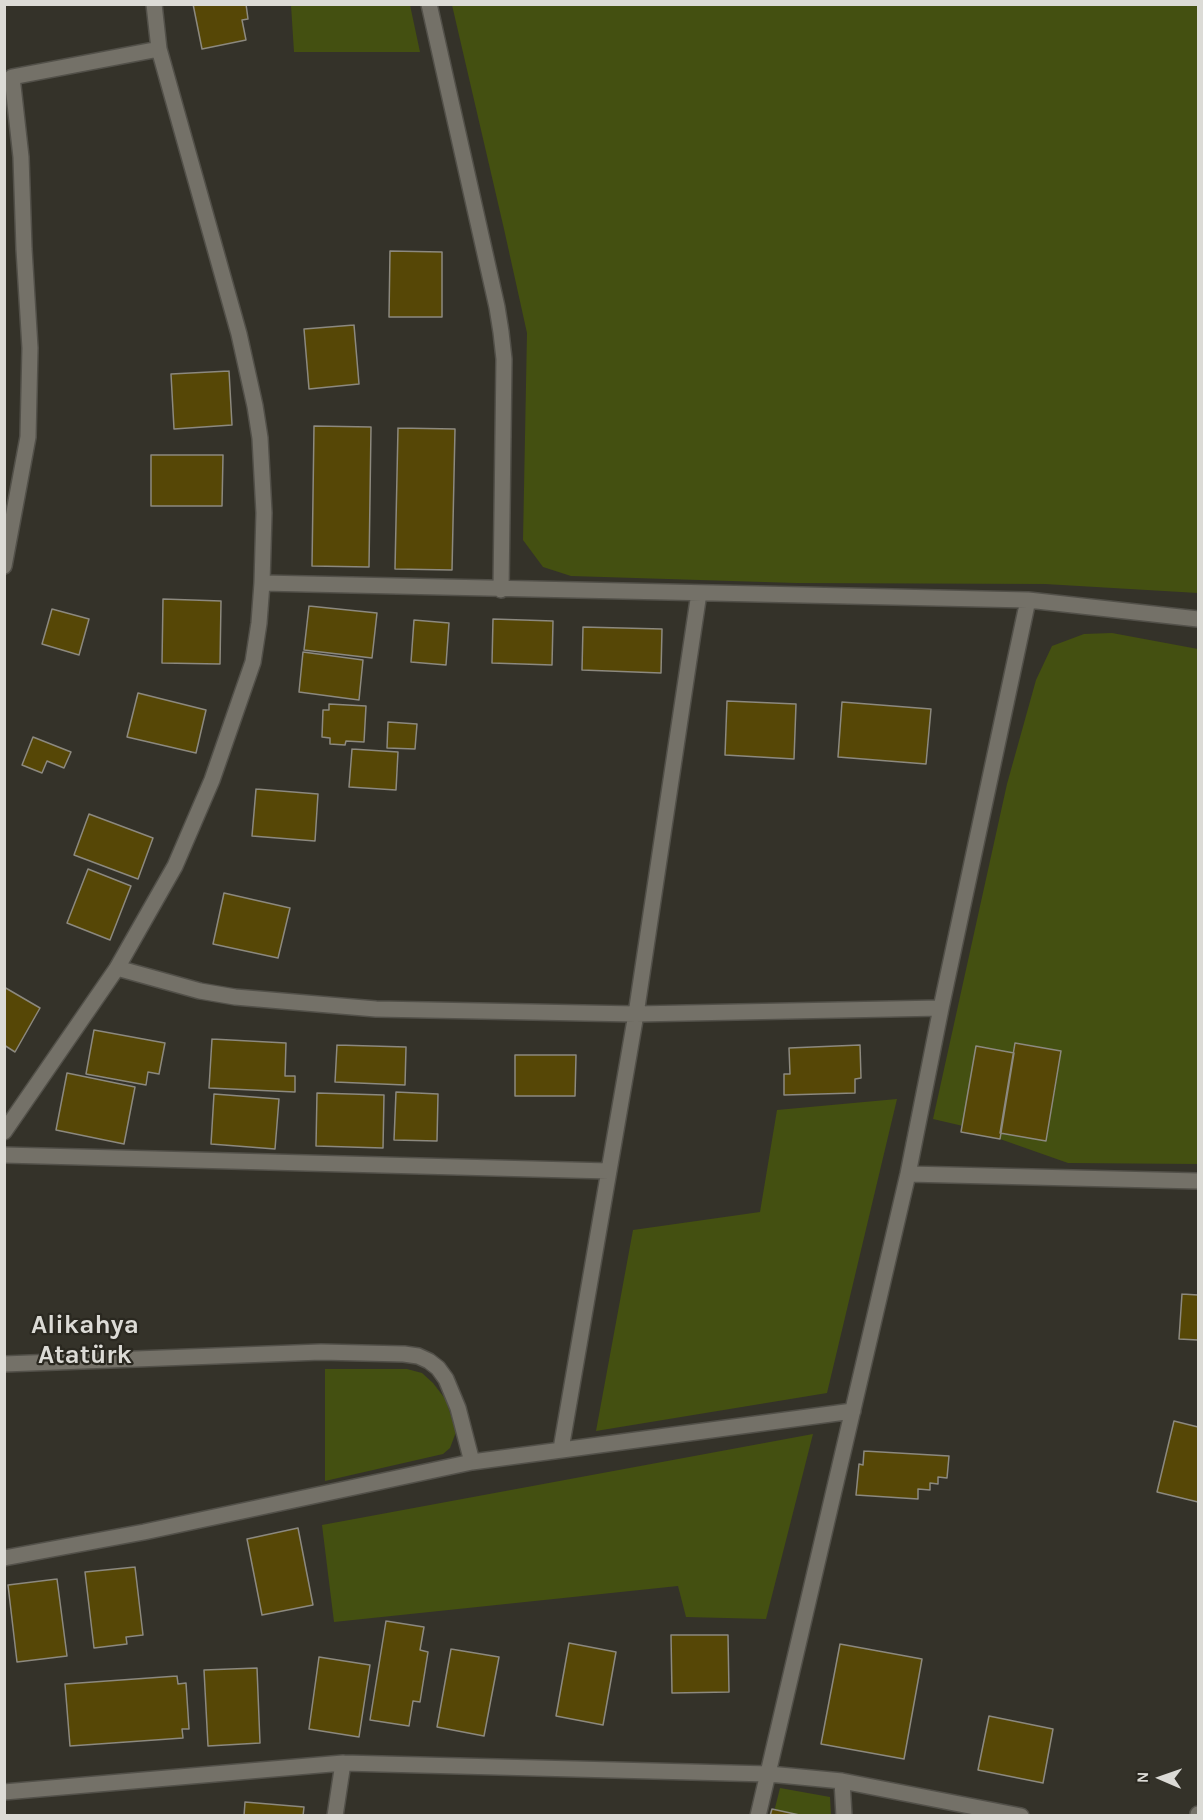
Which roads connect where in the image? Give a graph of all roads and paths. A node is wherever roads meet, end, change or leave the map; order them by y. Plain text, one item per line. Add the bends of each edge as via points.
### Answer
1 (154, 4) edge
2 (429, 4) edge
3 (159, 49) junction
4 (4, 566) edge
5 (262, 583) junction
6 (501, 590) junction
7 (699, 593) junction
8 (1028, 600) junction
9 (1198, 619) edge
10 (117, 968) junction
11 (940, 1008) junction
12 (636, 1014) junction
13 (4, 1132) edge
14 (4, 1155) edge
15 (609, 1171) junction
16 (908, 1174) junction
17 (1198, 1181) edge
18 (4, 1364) edge
19 (853, 1411) junction
20 (561, 1449) junction
21 (472, 1462) junction
22 (4, 1558) edge
23 (343, 1763) junction
24 (769, 1774) junction
25 (842, 1781) junction
26 (4, 1792) edge
27 (335, 1815) edge
28 (758, 1815) edge
29 (844, 1815) edge
30 (1021, 1815) edge

1 - 3 street
2 - 6 street via 501,332
3 - 4 street via 12,77 21,157 30,348 28,437
3 - 5 street via 239,334 255,406 263,490
5 - 6 street
5 - 10 street via 253,662 212,780 175,866
6 - 7 street
7 - 8 street
7 - 12 street
8 - 9 street
8 - 11 street
10 - 12 street via 200,991 271,1002 376,1009
10 - 13 street
11 - 12 street
11 - 16 street
12 - 15 street
14 - 15 street
15 - 20 street
16 - 17 street
16 - 19 street
18 - 21 street via 321,1352 418,1356 438,1368 446,1379
19 - 20 street
19 - 24 street
20 - 21 street
21 - 22 street
23 - 24 street
23 - 26 street
23 - 27 street
24 - 25 street
24 - 28 street
25 - 29 street
25 - 30 street

